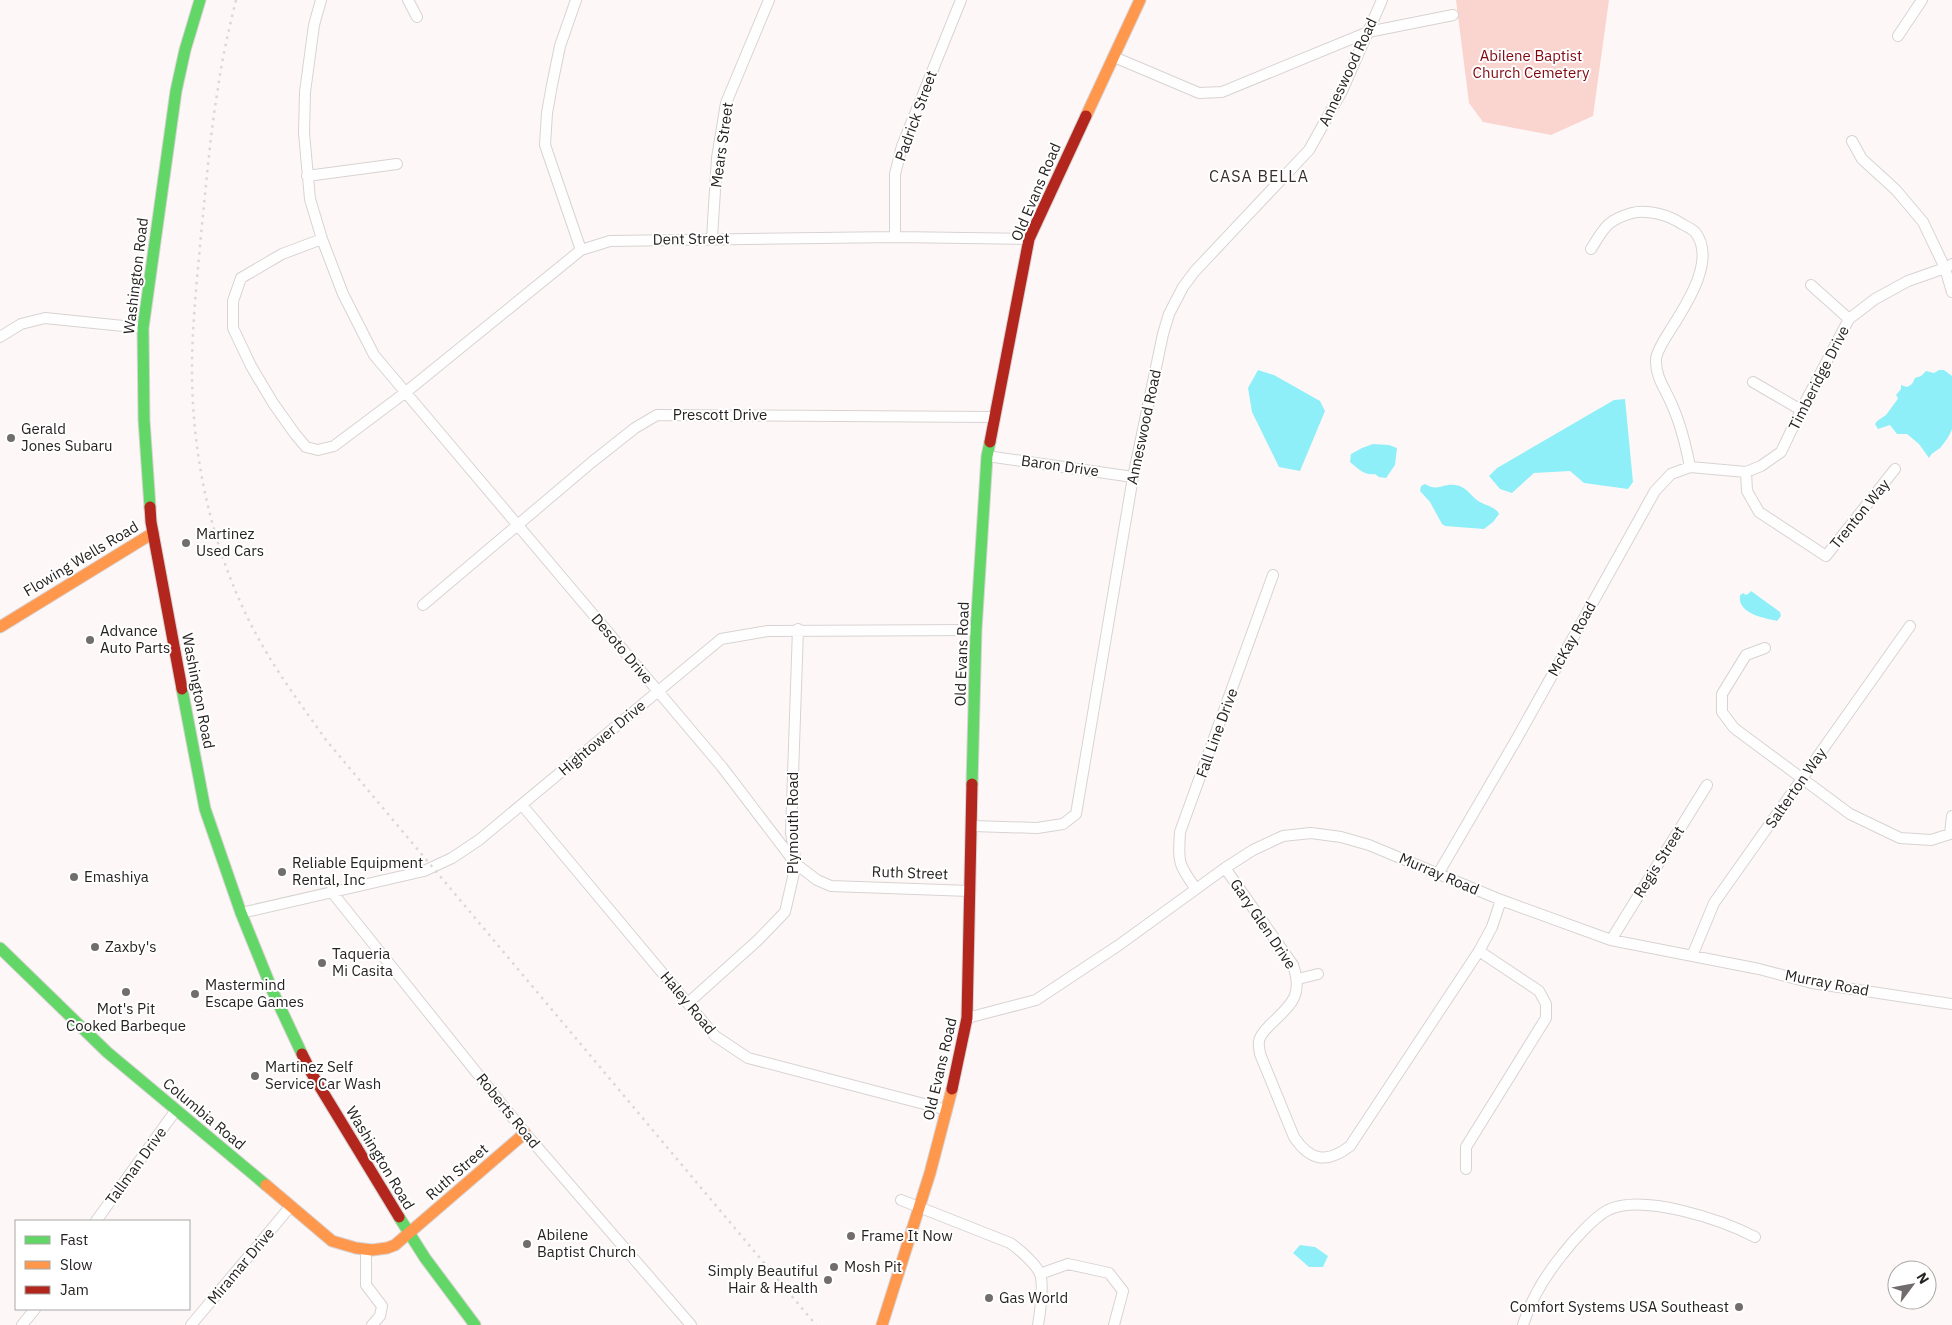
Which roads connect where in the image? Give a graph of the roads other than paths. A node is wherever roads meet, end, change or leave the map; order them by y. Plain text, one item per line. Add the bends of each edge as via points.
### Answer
1 (200, 0) edge
2 (321, 0) edge
3 (408, 0) edge
4 (576, 0) edge
5 (769, 0) edge
6 (961, 0) edge
7 (1140, 0) edge
8 (1382, 0) edge
9 (1922, 0) edge
10 (1454, 14) dead end
11 (417, 17) dead end
12 (1368, 32) junction
13 (1898, 36) dead end
14 (1114, 57) junction
15 (1852, 141) dead end
16 (397, 164) dead end
17 (307, 176) junction
18 (712, 238) junction
19 (895, 238) junction
20 (322, 239) junction
21 (1029, 239) junction
22 (1591, 249) dead end
23 (581, 250) junction
24 (1949, 266) edge
25 (1811, 285) dead end
26 (1952, 292) edge
27 (1849, 319) junction
28 (143, 328) junction
29 (0, 337) edge
30 (1753, 382) dead end
31 (406, 392) junction
32 (1801, 410) junction
33 (994, 417) junction
34 (987, 456) junction
35 (1690, 467) junction
36 (1895, 469) dead end
37 (1746, 472) junction
38 (1134, 477) junction
39 (518, 525) junction
40 (153, 533) junction
41 (1273, 575) dead end
42 (423, 604) dead end
43 (1910, 626) dead end
44 (0, 627) edge
45 (798, 630) junction
46 (976, 630) junction
47 (1765, 648) dead end
48 (657, 691) junction
49 (1803, 778) junction
50 (1707, 785) dead end
51 (522, 804) junction
52 (1952, 816) edge
53 (973, 826) junction
54 (796, 864) junction
55 (1225, 868) junction
56 (1438, 874) junction
57 (848, 886) joint
58 (1196, 888) junction
59 (970, 890) junction
60 (331, 892) junction
61 (1501, 900) junction
62 (241, 913) junction
63 (1611, 940) junction
64 (0, 948) edge
65 (1479, 952) junction
66 (1692, 956) junction
67 (1318, 974) dead end
68 (1298, 979) junction
69 (688, 1003) junction
70 (1952, 1004) edge
71 (967, 1018) junction
72 (176, 1110) junction
73 (947, 1110) junction
74 (525, 1132) junction
75 (1466, 1169) dead end
76 (902, 1200) dead end
77 (290, 1207) junction
78 (919, 1207) junction
79 (97, 1220) edge
80 (409, 1234) junction
81 (1755, 1237) dead end
82 (366, 1250) junction
83 (1040, 1274) junction
84 (34, 1310) edge
85 (22, 1325) edge
86 (191, 1325) edge
87 (372, 1325) edge
88 (475, 1325) edge
89 (691, 1325) edge
90 (882, 1325) edge
91 (1038, 1325) edge
92 (1114, 1325) edge
93 (1523, 1325) edge

1 - 28 main road, Washington Road via 176,92
2 - 17 street, Desoto Drive via 305,92
3 - 11 street
4 - 23 street via 560,46 546,113 545,145
5 - 18 street, Mears Street via 726,103 717,158
6 - 19 street, Padrick Street via 902,146 896,174
7 - 14 main road, Old Evans Road
8 - 12 street, Anneswood Road
9 - 13 street
10 - 12 street
12 - 14 street via 1222,92 1199,93
12 - 38 street, Anneswood Road via 1342,91 1309,150 1196,271 1178,296 1163,334
14 - 21 main road, Old Evans Road
15 - 24 street via 1862,159 1896,190 1923,222
16 - 17 street
17 - 20 street, Desoto Drive
18 - 19 street, Dent Street
18 - 23 street, Dent Street via 610,241
19 - 21 street, Dent Street
20 - 31 street, Desoto Drive via 343,294 374,355
20 - 31 street, Dent Street via 282,254 241,278 233,301 233,328 251,366 295,434 306,447 318,450 334,446
21 - 33 main road, Old Evans Road
22 - 35 street via 1605,226 1638,212 1675,219 1695,232 1703,252 1700,275 1656,358 1659,379 1684,436
23 - 31 street, Dent Street
24 - 26 street
24 - 27 street, Timberidge Drive via 1908,281 1875,299
25 - 27 street
27 - 32 street, Timberidge Drive
28 - 29 street via 45,318 21,324
28 - 40 main road, Washington Road via 144,420
30 - 32 street
31 - 39 street, Desoto Drive
32 - 37 street, Timberidge Drive via 1781,452
33 - 34 main road, Old Evans Road
33 - 39 street, Prescott Drive via 657,414
34 - 38 street, Baron Drive
34 - 46 main road, Old Evans Road
35 - 37 street, McKay Road
35 - 56 street, McKay Road via 1670,474 1655,491
36 - 37 street, Trenton Way via 1826,556 1759,512 1747,491
38 - 53 street, Anneswood Road via 1076,814 1062,824 1038,828
39 - 42 street, Prescott Drive
39 - 48 street, Desoto Drive
40 - 44 main road, Flowing Wells Road
40 - 62 main road, Washington Road via 206,809
41 - 58 street, Fall Line Drive via 1180,832 1178,853 1181,868
43 - 49 street, Salterton Way
45 - 46 street, Hightower Drive
45 - 48 street, Hightower Drive via 768,630 721,639
45 - 54 street, Plymouth Road via 791,833
46 - 53 main road, Old Evans Road
47 - 49 street via 1746,655 1722,694 1722,712 1734,728
48 - 51 street, Hightower Drive
48 - 54 street, Desoto Drive via 722,767
49 - 52 street via 1850,814 1900,838 1930,840 1950,834
49 - 66 street, Salterton Way via 1714,903
50 - 63 street, Regis Street
51 - 60 street, Hightower Drive via 479,840 444,863 424,871
51 - 69 street, Haley Road
53 - 59 main road, Old Evans Road
54 - 57 street, Desoto Drive via 816,880 831,886
54 - 69 street, Plymouth Road via 785,912
55 - 56 street, Murray Road via 1283,836 1311,833 1369,845
55 - 58 street, Murray Road
55 - 68 street, Gary Glen Drive via 1293,965
56 - 61 street, Murray Road
57 - 59 street, Ruth Street
58 - 71 street, Murray Road via 1119,945 1036,1000
59 - 71 main road, Old Evans Road
60 - 62 street, Hightower Drive
60 - 74 street, Roberts Road
61 - 63 street, Murray Road
61 - 65 street
62 - 80 main road, Washington Road via 273,992 312,1074
63 - 66 street, Murray Road
64 - 72 main road, Columbia Road via 107,1052
65 - 68 street, Gary Glen Drive via 1350,1146 1339,1155 1319,1158 1305,1151 1294,1137 1258,1042 1297,993
65 - 75 street via 1539,991 1546,1004 1546,1018 1466,1147
66 - 70 street, Murray Road via 1812,982
67 - 68 street
69 - 73 street, Haley Road via 715,1036 748,1058
71 - 73 main road, Old Evans Road
72 - 77 main road, Columbia Road
72 - 79 street, Tallman Drive
73 - 78 main road, Old Evans Road
74 - 80 main road, Ruth Street
74 - 89 street, Roberts Road
76 - 78 street
77 - 82 main road, Columbia Road via 332,1241
77 - 86 street, Miramar Drive
78 - 83 street via 1010,1243
78 - 90 main road, Old Evans Road
80 - 82 main road, Columbia Road via 388,1249
80 - 88 main road, Washington Road
81 - 93 street via 1711,1218 1670,1208 1637,1204 1608,1210 1577,1236 1544,1277
82 - 87 street via 366,1285 382,1306 380,1316
83 - 91 street
83 - 92 street via 1068,1264 1109,1273 1123,1291
84 - 85 street

